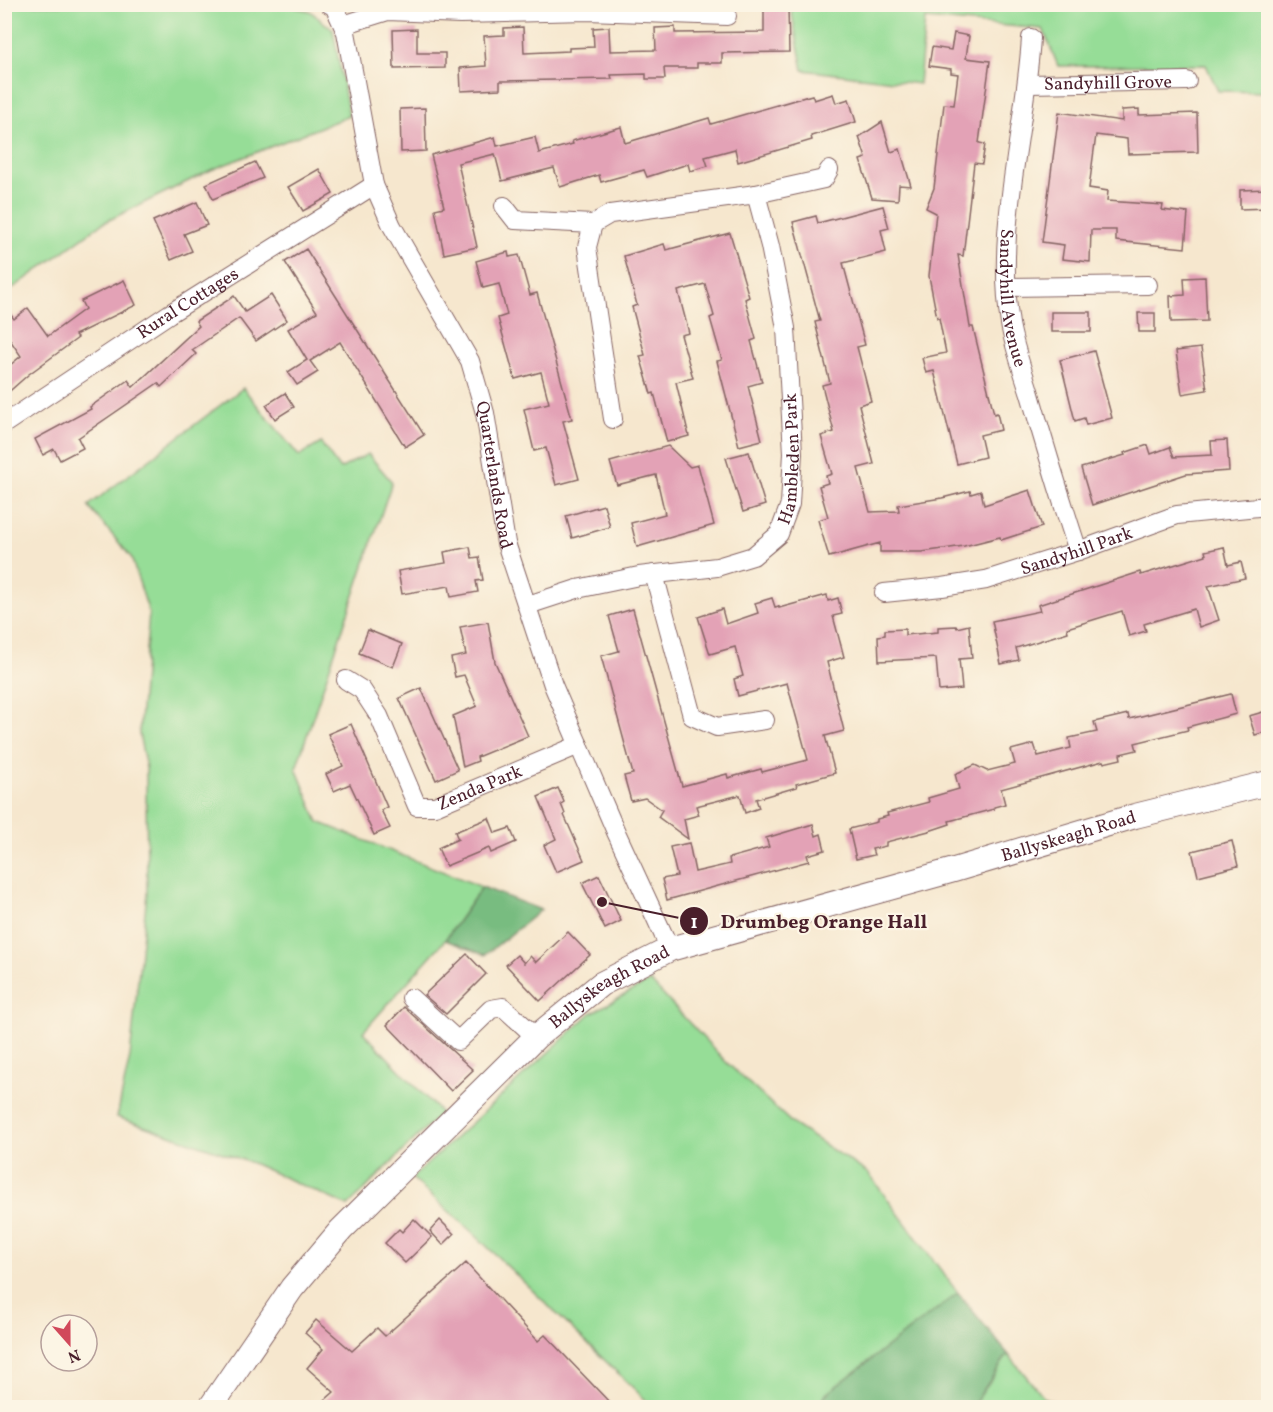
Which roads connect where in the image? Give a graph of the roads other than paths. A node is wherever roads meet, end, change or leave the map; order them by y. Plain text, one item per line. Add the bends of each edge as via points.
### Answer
1 (329, 4) edge
2 (728, 16) dead end
3 (343, 26) junction
4 (1031, 38) dead end
5 (1187, 81) dead end
6 (1028, 84) junction
7 (829, 170) dead end
8 (374, 184) junction
9 (756, 194) junction
10 (504, 206) dead end
11 (593, 224) junction
12 (1148, 285) dead end
13 (1007, 287) junction
14 (613, 419) dead end
15 (4, 424) edge
16 (1269, 506) edge
17 (1078, 551) junction
18 (654, 574) junction
19 (885, 593) dead end
20 (528, 604) junction
21 (346, 680) dead end
22 (765, 720) dead end
23 (579, 745) junction
24 (1269, 783) edge
25 (669, 949) junction
26 (411, 998) dead end
27 (536, 1037) junction
28 (210, 1407) edge

1 - 3 street, Quarterlands Road via 334,6
2 - 3 street via 388,11
3 - 8 street, Quarterlands Road
4 - 6 street, Sandyhill Avenue
5 - 6 street, Sandyhill Grove
6 - 13 street, Sandyhill Avenue via 1009,202
7 - 9 street via 824,179
8 - 15 street, Rural Cottages
8 - 20 street, Quarterlands Road via 392,226 470,361 485,413 506,543
9 - 11 street via 610,214
9 - 18 street, Hambleden Park via 786,328 793,453 790,504 779,534 753,556 717,567
10 - 11 street via 515,220
11 - 14 street via 587,247
12 - 13 street
13 - 17 street, Sandyhill Avenue via 1010,325
16 - 17 street, Sandyhill Park via 1177,515
17 - 19 street, Sandyhill Park via 986,580
18 - 20 street, Hambleden Park via 576,589
18 - 22 street via 692,716 717,727
20 - 23 street, Quarterlands Road via 554,685
21 - 23 street, Zenda Park via 362,690 378,716 417,806 435,806
23 - 25 street, Quarterlands Road
24 - 25 main road, Ballyskeagh Road via 1135,816
25 - 27 main road, Ballyskeagh Road via 601,984
26 - 27 street via 458,1041 491,1009 503,1007
27 - 28 main road, Ballyskeagh Road via 314,1260

